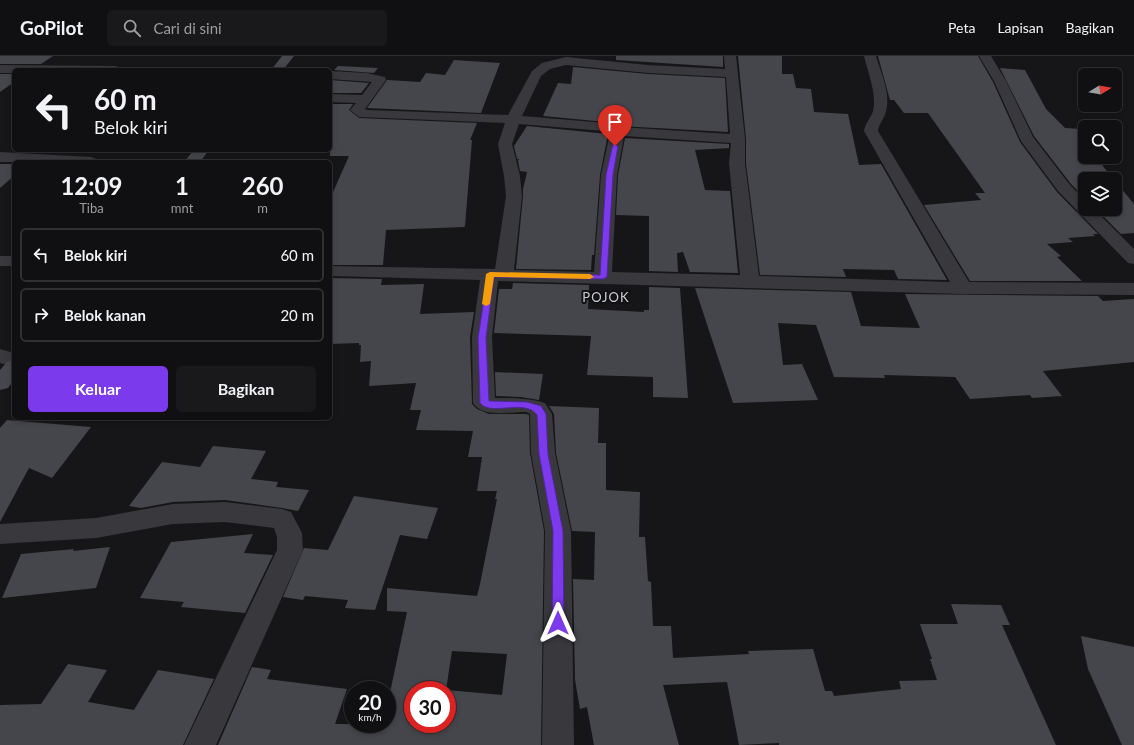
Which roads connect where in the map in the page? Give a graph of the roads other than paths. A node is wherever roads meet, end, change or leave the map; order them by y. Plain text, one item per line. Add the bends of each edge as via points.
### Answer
1 (288, 56) edge
2 (730, 56) edge
3 (870, 56) edge
4 (985, 56) edge
5 (279, 68) edge
6 (1, 70) edge
7 (12, 70) edge
8 (730, 73) junction
9 (332, 75) edge
10 (332, 98) edge
11 (364, 99) junction
12 (513, 119) junction
13 (618, 131) junction
14 (738, 140) junction
15 (200, 152) edge
16 (0, 157) edge
17 (55, 160) edge
18 (194, 160) edge
19 (1134, 259) edge
20 (0, 260) edge
21 (12, 261) edge
22 (332, 271) edge
23 (497, 274) junction
24 (603, 277) junction
25 (750, 281) junction
26 (963, 288) junction
27 (1134, 289) edge
28 (0, 356) edge
29 (12, 359) edge
30 (12, 369) edge
31 (0, 383) edge
32 (0, 534) edge
33 (200, 745) edge
34 (558, 745) edge

1 - 5 street
2 - 8 street
3 - 26 street via 880,99 880,109 871,123 871,131
4 - 19 street via 1000,81 1026,138 1064,188
6 - 7 street
8 - 12 street via 648,69 574,61 557,62 536,74
8 - 14 street
9 - 11 street via 378,78 378,84
10 - 11 street
11 - 12 street via 357,110 364,114
12 - 13 street via 606,127
12 - 23 street via 504,144 514,196
13 - 14 street
13 - 24 street via 609,175
14 - 25 street via 737,163
15 - 18 street
16 - 17 street
20 - 21 street
22 - 23 street
23 - 24 street
23 - 34 street via 482,338 484,403 527,405 537,408 542,414 543,454 558,531
24 - 25 street
25 - 26 street
26 - 27 street
28 - 29 street
30 - 31 street
32 - 33 street via 96,528 174,514 225,512 282,518 289,529 292,541 290,550

